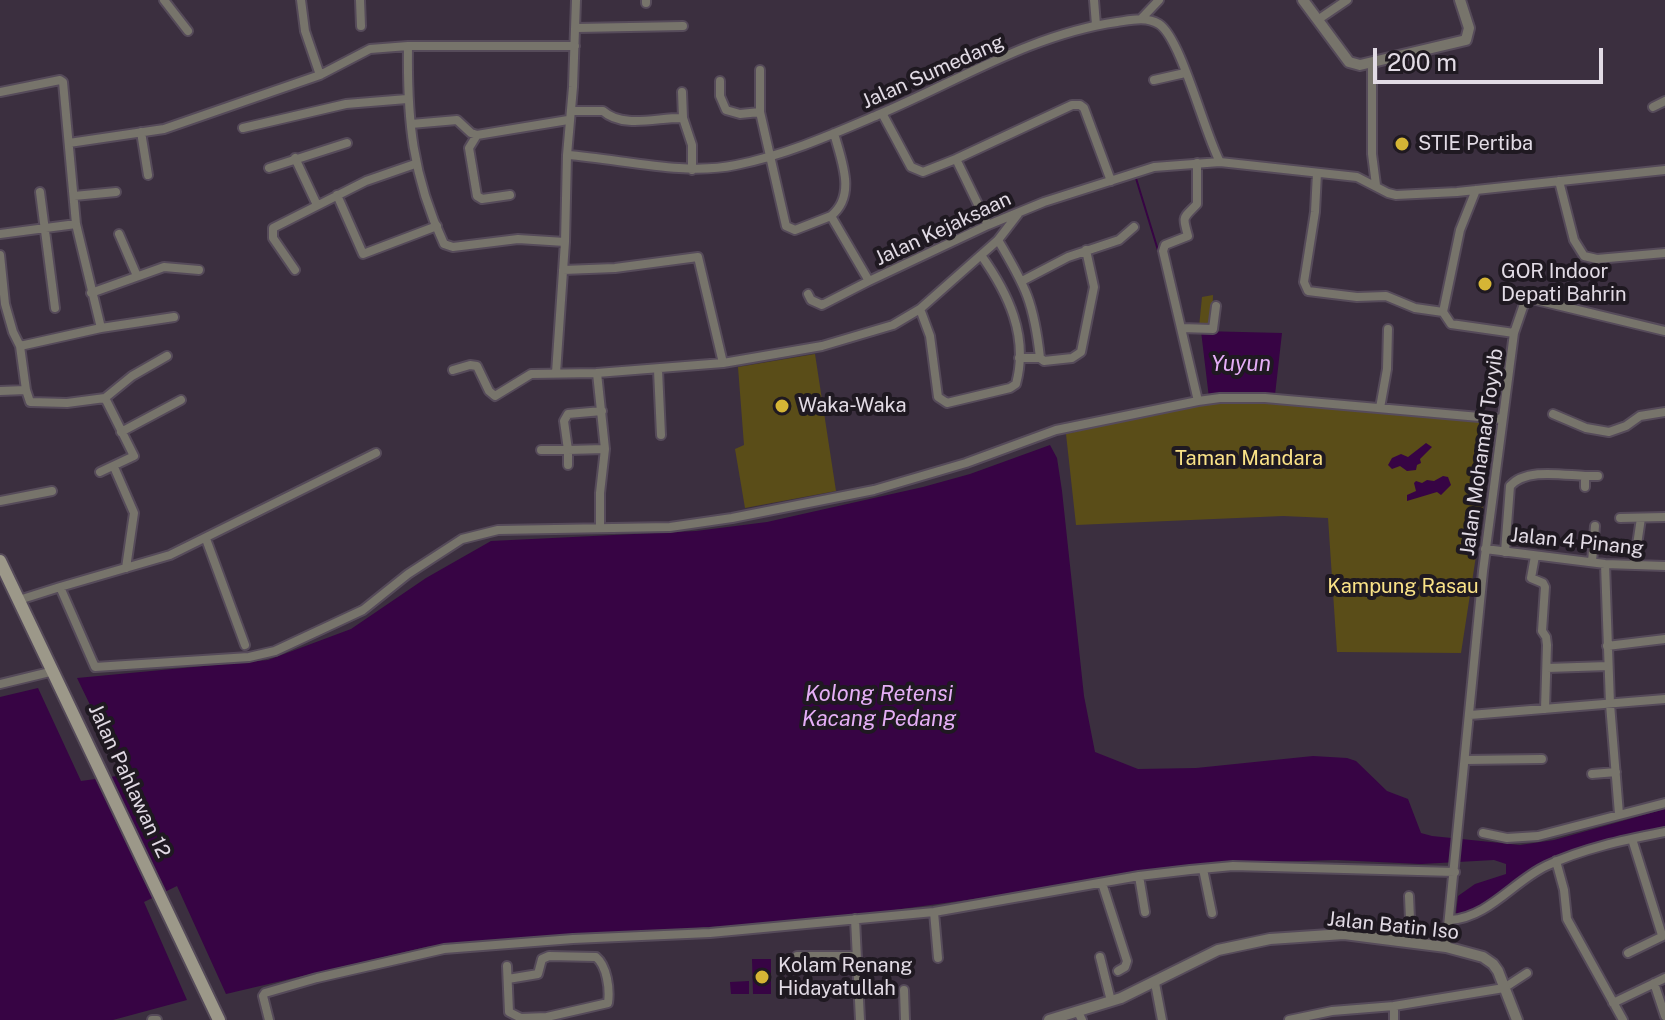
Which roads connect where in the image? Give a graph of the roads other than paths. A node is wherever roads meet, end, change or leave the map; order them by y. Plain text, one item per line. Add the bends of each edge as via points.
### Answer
1 (164, 0) edge
2 (301, 0) edge
3 (360, 0) edge
4 (576, 0) edge
5 (1094, 0) edge
6 (1159, 0) edge
7 (1303, 0) edge
8 (1347, 0) edge
9 (1460, 0) edge
10 (1141, 19) junction
11 (1319, 19) junction
12 (1096, 25) junction
13 (361, 26) dead end
14 (683, 26) dead end
15 (577, 28) junction
16 (188, 31) dead end
17 (408, 46) junction
18 (575, 46) junction
19 (1369, 64) junction
20 (760, 70) dead end
21 (1185, 73) junction
22 (320, 75) junction
23 (1154, 80) dead end
24 (720, 81) dead end
25 (0, 92) edge
26 (682, 92) dead end
27 (407, 99) junction
28 (1665, 101) edge
29 (1653, 107) dead end
30 (760, 112) junction
31 (882, 113) junction
32 (570, 116) junction
33 (683, 118) junction
34 (411, 124) junction
35 (243, 128) dead end
36 (141, 132) junction
37 (834, 133) junction
38 (477, 135) junction
39 (69, 143) junction
40 (347, 143) dead end
41 (567, 155) junction
42 (769, 157) junction
43 (295, 158) junction
44 (956, 159) junction
45 (1220, 162) junction
46 (1197, 163) junction
47 (415, 164) junction
48 (269, 168) dead end
49 (692, 170) junction
50 (1665, 170) edge
51 (1317, 173) junction
52 (148, 175) dead end
53 (1111, 181) junction
54 (1559, 181) junction
55 (1376, 185) junction
56 (1476, 190) junction
57 (40, 192) dead end
58 (116, 192) dead end
59 (337, 195) junction
60 (510, 195) dead end
61 (74, 196) junction
62 (317, 205) junction
63 (1020, 211) junction
64 (831, 216) junction
65 (76, 224) junction
66 (988, 225) junction
67 (437, 226) junction
68 (1134, 227) dead end
69 (43, 228) junction
70 (0, 234) edge
71 (119, 234) dead end
72 (998, 240) junction
73 (565, 242) junction
74 (1086, 250) junction
75 (1665, 253) edge
76 (0, 255) edge
77 (981, 255) junction
78 (199, 270) dead end
79 (295, 270) dead end
80 (563, 270) junction
81 (137, 276) junction
82 (869, 281) junction
83 (1022, 281) junction
84 (91, 293) junction
85 (808, 294) dead end
86 (1216, 306) dead end
87 (55, 308) dead end
88 (920, 309) junction
89 (1443, 312) junction
90 (174, 317) dead end
91 (101, 328) junction
92 (1181, 328) junction
93 (1388, 329) dead end
94 (1665, 331) edge
95 (1514, 333) junction
96 (20, 346) junction
97 (167, 356) dead end
98 (1019, 358) junction
99 (1040, 358) junction
100 (723, 363) junction
101 (453, 370) dead end
102 (658, 370) junction
103 (556, 373) junction
104 (597, 373) junction
105 (26, 390) junction
106 (0, 391) edge
107 (105, 398) junction
108 (181, 400) dead end
109 (1198, 401) junction
110 (1380, 408) junction
111 (602, 411) junction
112 (1665, 412) edge
113 (1553, 414) dead end
114 (1502, 419) junction
115 (121, 432) junction
116 (661, 435) dead end
117 (605, 449) junction
118 (541, 450) dead end
119 (568, 450) junction
120 (376, 453) dead end
121 (568, 465) dead end
122 (114, 467) junction
123 (100, 472) dead end
124 (1585, 476) junction
125 (1598, 476) dead end
126 (1585, 487) dead end
127 (52, 491) dead end
128 (0, 501) edge
129 (1665, 517) edge
130 (1620, 518) dead end
131 (1641, 518) junction
132 (1595, 526) dead end
133 (600, 528) junction
134 (206, 539) junction
135 (1485, 549) junction
136 (1505, 552) junction
137 (1535, 556) junction
138 (0, 561) edge
139 (1592, 562) junction
140 (1605, 564) junction
141 (1634, 565) junction
142 (1665, 566) edge
143 (126, 568) junction
144 (60, 587) junction
145 (19, 600) junction
146 (1665, 639) edge
147 (245, 645) dead end
148 (1607, 646) junction
149 (1608, 666) junction
150 (1547, 668) junction
151 (55, 671) junction
152 (0, 684) edge
153 (1665, 699) edge
154 (1610, 704) junction
155 (1545, 709) junction
156 (1470, 715) junction
157 (1542, 759) dead end
158 (1465, 760) junction
159 (1616, 772) junction
160 (1592, 774) dead end
161 (1665, 803) edge
162 (1619, 814) junction
163 (1665, 832) edge
164 (1483, 833) dead end
165 (1632, 839) junction
166 (1556, 861) junction
167 (1456, 868) junction
168 (1203, 869) junction
169 (1139, 876) junction
170 (1102, 883) junction
171 (1409, 896) dead end
172 (934, 912) junction
173 (1145, 912) dead end
174 (1212, 913) dead end
175 (855, 919) junction
176 (1450, 920) junction
177 (1664, 936) edge
178 (1411, 943) junction
179 (1446, 947) junction
180 (1628, 953) dead end
181 (797, 956) dead end
182 (856, 956) junction
183 (1100, 957) dead end
184 (938, 958) dead end
185 (507, 966) dead end
186 (1118, 971) dead end
187 (1527, 973) dead end
188 (1665, 978) edge
189 (508, 979) junction
190 (1155, 983) junction
191 (1654, 983) junction
192 (1504, 988) junction
193 (904, 990) dead end
194 (1111, 1001) junction
195 (1613, 1003) junction
196 (1394, 1006) junction
197 (1080, 1016) edge
198 (1665, 1016) edge
199 (547, 1018) edge
200 (1311, 1018) edge
201 (219, 1020) edge
202 (269, 1020) edge
203 (860, 1020) edge
204 (905, 1020) edge
205 (1049, 1020) edge
206 (1162, 1020) edge
207 (1289, 1020) edge
208 (1394, 1020) edge
209 (1517, 1020) edge
210 (1623, 1020) edge

1 - 16 street
2 - 22 street
3 - 13 street
4 - 15 street
5 - 12 street
6 - 10 street
7 - 11 street
8 - 11 street
9 - 19 street via 1469,28 1466,40
10 - 12 street, Jalan Sumedang
10 - 21 street via 1166,31
11 - 19 street via 1349,62
12 - 31 street, Jalan Sumedang via 1031,45
14 - 15 street
15 - 18 street
17 - 18 street
17 - 22 street via 365,50
17 - 27 street
18 - 32 street
19 - 55 street
20 - 30 street
21 - 23 street
21 - 45 street
22 - 36 street via 164,129
24 - 30 street via 726,110
25 - 39 street via 60,80
26 - 33 street
27 - 34 street
27 - 35 street via 346,104
28 - 29 street
30 - 42 street
31 - 37 street, Jalan Sumedang
31 - 44 street via 915,171
32 - 33 street via 603,111 624,120
32 - 38 street
32 - 41 street
33 - 49 street via 692,145
34 - 38 street via 457,120
34 - 47 street
36 - 39 street
36 - 52 street
37 - 42 street, Jalan Sumedang
37 - 64 street via 846,188
38 - 60 street via 469,148 477,196
39 - 61 street
40 - 43 street
41 - 49 street, Jalan Sumedang
41 - 73 street
42 - 49 street, Jalan Sumedang
42 - 64 street via 786,226 795,230
43 - 48 street
43 - 62 street
44 - 53 street via 1076,104 1084,108
44 - 66 street
45 - 46 street, Jalan Kejaksaan
45 - 51 street
46 - 53 street, Jalan Kejaksaan via 1154,167
46 - 92 street via 1197,204 1184,215 1188,236 1165,245 1163,251
47 - 59 street
47 - 67 street
50 - 54 street
51 - 55 street via 1357,177
51 - 89 street via 1306,289 1386,296
53 - 63 street, Jalan Kejaksaan
54 - 56 street
54 - 75 street via 1574,240 1584,256
55 - 56 street via 1396,195
56 - 89 street via 1460,230
57 - 69 street
58 - 61 street
59 - 62 street
59 - 67 street via 363,254
61 - 65 street
62 - 79 street via 273,228 273,238
63 - 66 street, Jalan Kejaksaan
63 - 72 street
64 - 82 street, Jalan Kejaksaan
65 - 69 street
65 - 84 street
66 - 82 street, Jalan Kejaksaan
67 - 73 street via 449,247 518,239
68 - 74 street via 1119,240
69 - 70 street
69 - 87 street
71 - 81 street
72 - 77 street
72 - 83 street
73 - 80 street
74 - 83 street
74 - 99 street via 1094,287 1081,352 1072,358
76 - 96 street via 9,320
77 - 88 street
77 - 98 street via 1016,316
78 - 81 street via 164,267
80 - 100 street via 698,257
80 - 103 street
81 - 84 street
82 - 85 street via 822,305
83 - 99 street via 1034,311
84 - 91 street
86 - 92 street via 1213,329
88 - 98 street via 941,401 1010,388 1016,384
88 - 100 street via 847,341
89 - 95 street, Jalan Mohamad Toyyib via 1451,324
90 - 91 street
91 - 96 street
92 - 109 street
93 - 110 street
94 - 95 street via 1532,299 1524,304
95 - 114 street, Jalan Mohamad Toyyib
96 - 105 street
97 - 107 street
98 - 99 street
100 - 102 street
101 - 103 street via 477,366 495,396 531,374
102 - 104 street
102 - 116 street
103 - 104 street
104 - 111 street
105 - 106 street
105 - 107 street via 35,403
107 - 115 street
108 - 115 street
109 - 110 street via 1265,398
109 - 133 street via 1056,430 966,463 859,493 670,527
110 - 114 street
111 - 117 street
111 - 119 street via 565,417
112 - 113 street via 1640,416 1609,432
114 - 135 street, Jalan Mohamad Toyyib
115 - 122 street via 134,456
117 - 119 street
117 - 133 street
118 - 119 street
119 - 121 street
120 - 134 street
122 - 123 street
122 - 143 street via 134,513
124 - 125 street
124 - 126 street
124 - 136 street via 1542,474 1513,482
127 - 128 street
129 - 131 street
130 - 131 street
131 - 141 street
132 - 139 street
133 - 144 street via 498,530 462,539 363,610 275,651 249,657 95,667
134 - 143 street
134 - 147 street
135 - 136 street, Jalan 4 Pinang
135 - 156 street, Jalan Mohamad Toyyib
136 - 137 street, Jalan 4 Pinang
137 - 139 street, Jalan 4 Pinang
137 - 150 street via 1531,578 1545,587 1542,631 1547,638
138 - 145 main road, Jalan Pahlawan 12
139 - 140 street, Jalan 4 Pinang
140 - 141 street, Jalan 4 Pinang
140 - 148 street
141 - 142 street, Jalan 4 Pinang
143 - 144 street
144 - 145 street
145 - 151 main road, Jalan Pahlawan 12
146 - 148 street
148 - 149 street
149 - 150 street
149 - 154 street
150 - 155 street
151 - 152 street
151 - 201 main road, Jalan Pahlawan 12
153 - 154 street
154 - 155 street
154 - 159 street
155 - 156 street
156 - 158 street, Jalan Mohamad Toyyib
157 - 158 street
158 - 167 street, Jalan Mohamad Toyyib
159 - 160 street
159 - 162 street
161 - 162 street
162 - 164 street via 1538,836
163 - 165 street
165 - 166 street
165 - 177 street
166 - 176 street via 1473,914
166 - 195 street via 1567,919
167 - 168 street
167 - 176 street
168 - 169 street
168 - 174 street
169 - 170 street
169 - 173 street
170 - 172 street
170 - 186 street via 1127,961
171 - 178 street
172 - 175 street
172 - 184 street
175 - 182 street
175 - 202 street via 444,949 265,993
176 - 179 street
177 - 180 street
178 - 179 street, Jalan Batin Iso
178 - 190 street, Jalan Batin Iso via 1344,934 1270,939 1218,950
179 - 192 street, Jalan Batin Iso via 1489,960
181 - 182 street
182 - 203 street
183 - 194 street
185 - 189 street
187 - 192 street
188 - 191 street
189 - 199 street via 509,1012 521,1018
189 - 199 street via 538,974 543,957 599,958 608,1003
190 - 194 street, Jalan Batin Iso
190 - 206 street
191 - 195 street
191 - 198 street
192 - 196 street
192 - 209 street, Jalan Batin Iso
193 - 204 street
194 - 197 street, Jalan Batin Iso
195 - 210 street
196 - 200 street
196 - 208 street
197 - 205 street, Jalan Batin Iso
200 - 207 street

